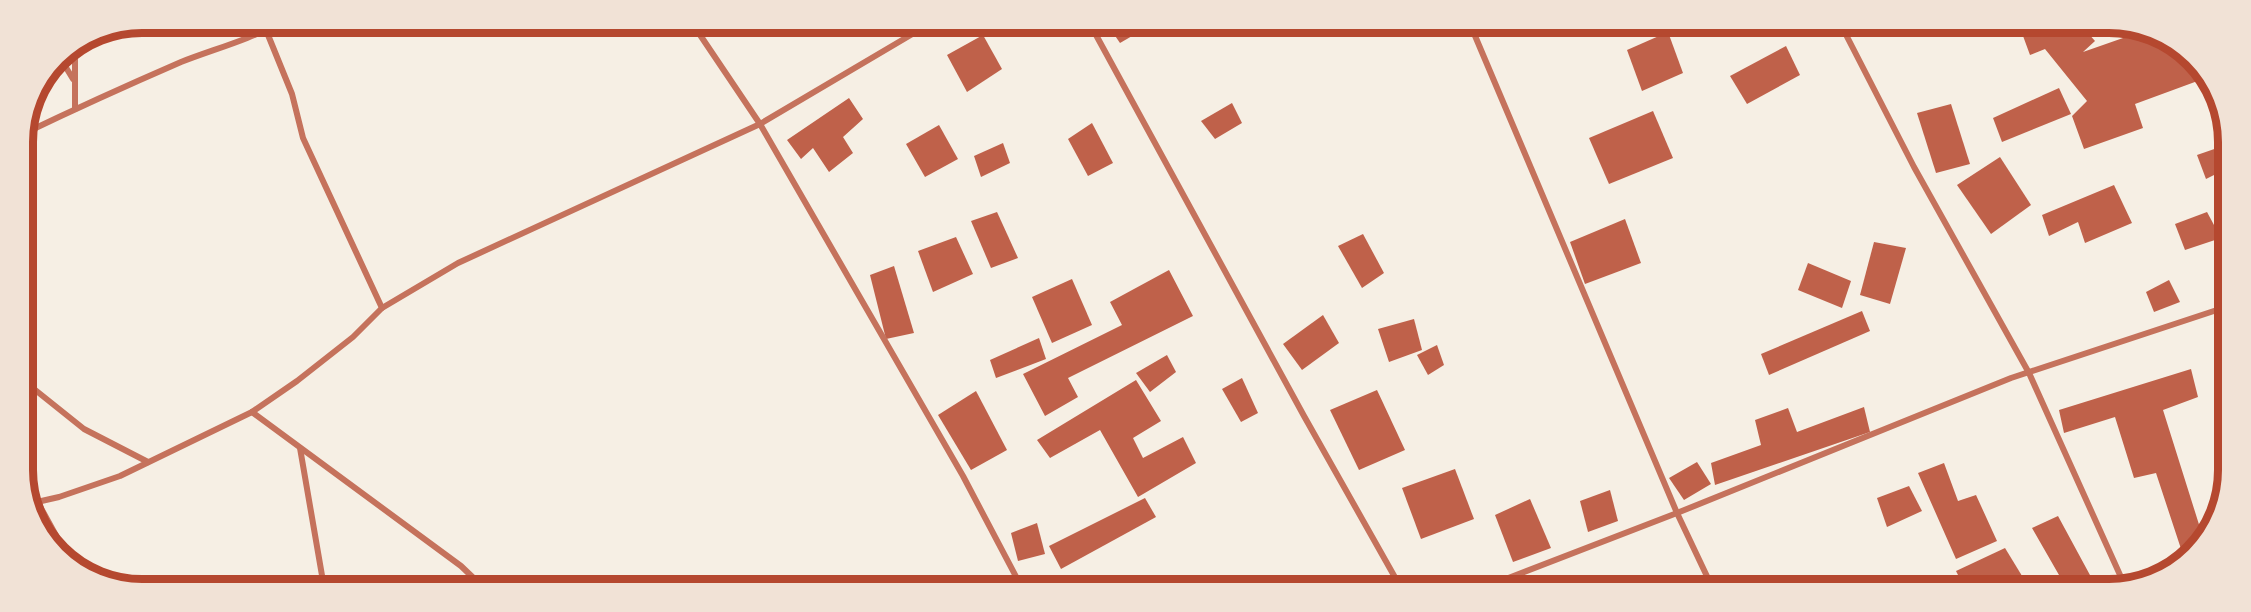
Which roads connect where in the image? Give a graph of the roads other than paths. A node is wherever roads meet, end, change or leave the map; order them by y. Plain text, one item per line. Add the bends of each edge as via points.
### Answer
1 (258, 33) edge
2 (267, 33) edge
3 (699, 33) edge
4 (914, 33) edge
5 (1094, 33) edge
6 (1474, 33) edge
7 (1845, 33) edge
8 (75, 56) edge
9 (65, 65) edge
10 (74, 80) junction
11 (75, 109) junction
12 (760, 124) junction
13 (34, 129) edge
14 (382, 308) junction
15 (2218, 311) edge
16 (2029, 372) junction
17 (33, 388) edge
18 (252, 412) junction
19 (300, 447) junction
20 (148, 462) junction
21 (38, 502) edge
22 (40, 507) edge
23 (1677, 513) junction
24 (56, 536) edge
25 (2122, 578) edge
26 (323, 579) edge
27 (475, 579) edge
28 (1017, 579) edge
29 (1396, 579) edge
30 (1506, 579) edge
31 (1708, 579) edge

1 - 11 street
2 - 14 street via 292,94 303,138
3 - 12 street
4 - 12 street
5 - 29 street
6 - 23 street
7 - 16 street via 1914,167
8 - 10 street
9 - 10 street
10 - 11 street
11 - 13 street
12 - 14 street via 458,263
12 - 28 street via 963,476
14 - 18 street via 353,337
15 - 16 street
16 - 23 street
16 - 25 street
17 - 20 street via 84,429
18 - 19 street
18 - 20 street
19 - 26 street
19 - 27 street
20 - 21 street via 120,477
22 - 24 street
23 - 30 street
23 - 31 street

